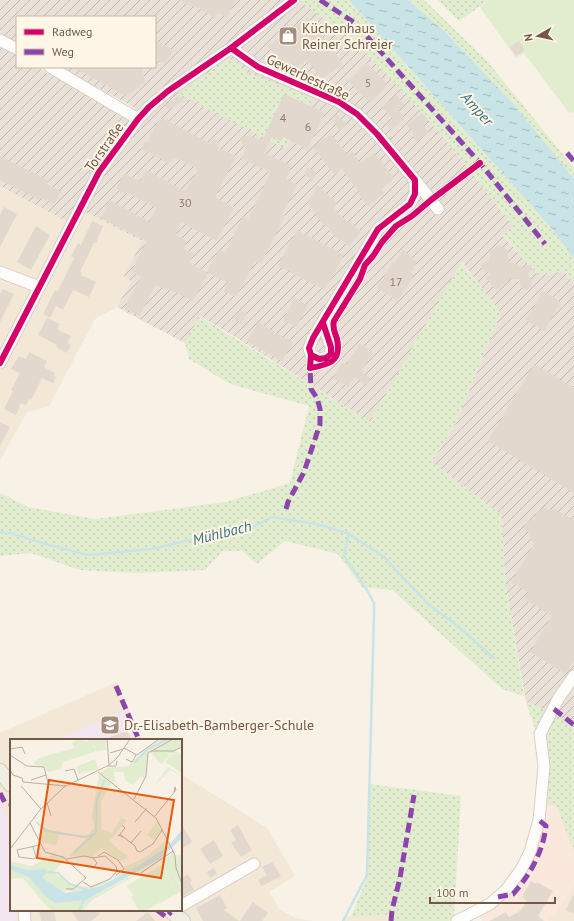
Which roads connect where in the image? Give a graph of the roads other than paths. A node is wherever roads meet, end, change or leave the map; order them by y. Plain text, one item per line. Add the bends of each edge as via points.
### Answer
1 (294, 0) edge
2 (0, 40) edge
3 (16, 48) edge
4 (231, 48) junction
5 (52, 68) edge
6 (138, 119) junction
7 (415, 180) junction
8 (438, 209) dead end
9 (0, 272) edge
10 (39, 287) junction
11 (323, 323) dead end
12 (0, 364) edge
13 (574, 676) edge
14 (0, 771) edge
15 (10, 784) edge
16 (254, 864) dead end
17 (182, 904) edge
18 (24, 911) edge
19 (175, 911) edge
20 (478, 916) edge
21 (25, 921) edge
22 (183, 921) edge
23 (458, 921) edge

1 - 4 street, Torstraße
2 - 3 street
4 - 6 street, Torstraße via 168,91
4 - 7 street, Gewerbestraße via 258,67 340,102 357,114
5 - 6 street
6 - 10 street, Torstraße via 99,172
7 - 8 street, Gewerbestraße
7 - 11 street via 415,194 410,204 378,229
9 - 10 street
10 - 12 street, Torstraße
13 - 20 street via 558,699 540,734 544,766 539,820 530,852 506,889
14 - 15 main road
16 - 17 street
18 - 21 street
19 - 22 main road
20 - 23 street

